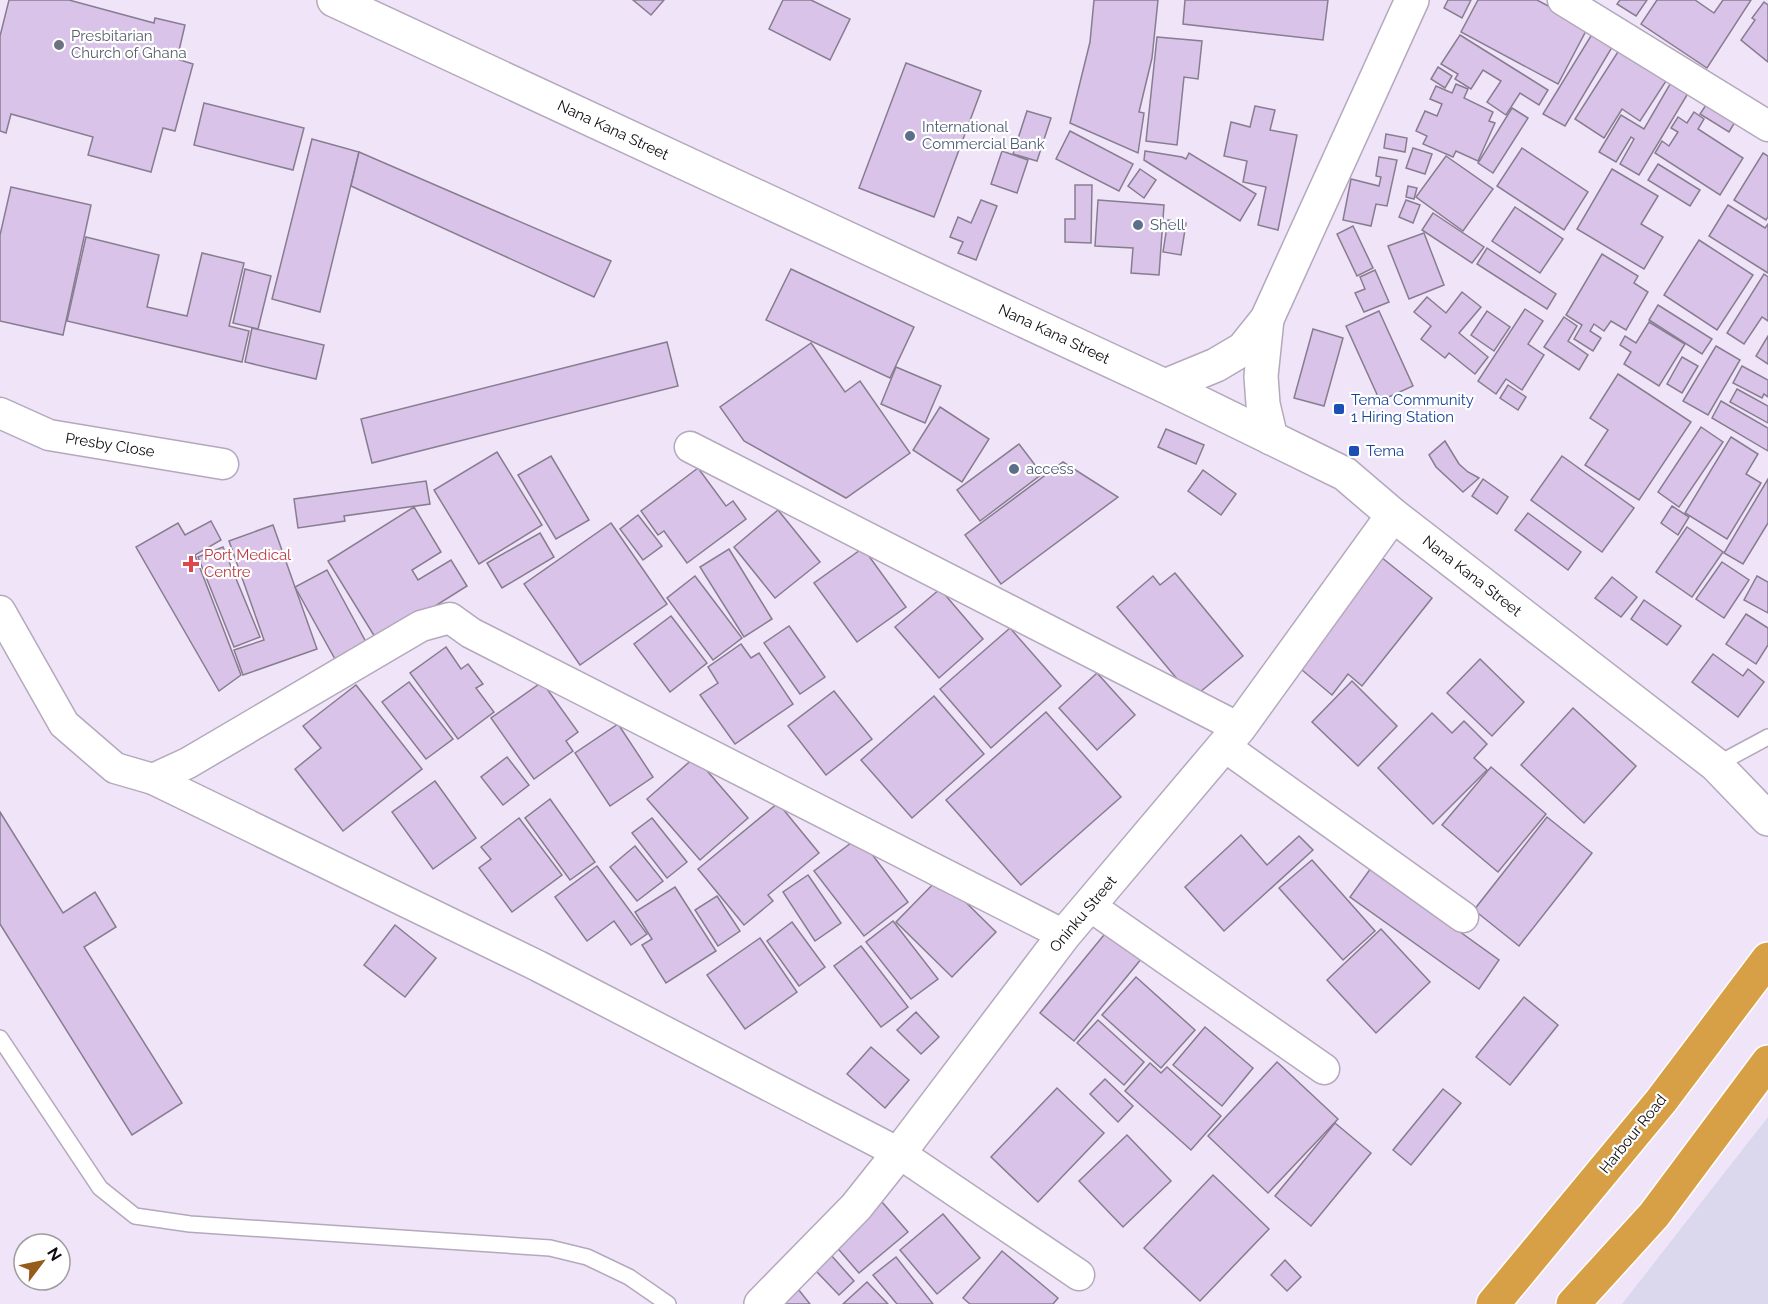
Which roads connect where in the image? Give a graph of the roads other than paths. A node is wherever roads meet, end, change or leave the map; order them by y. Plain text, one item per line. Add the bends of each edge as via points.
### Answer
1 (334, 0) edge
2 (1412, 0) edge
3 (1563, 0) edge
4 (1763, 114) edge
5 (1267, 319) junction
6 (1165, 386) junction
7 (0, 413) edge
8 (1271, 438) junction
9 (690, 447) dead end
10 (224, 464) dead end
11 (1393, 515) junction
12 (0, 611) edge
13 (1231, 737) junction
14 (1768, 737) edge
15 (1716, 765) junction
16 (153, 780) junction
17 (1768, 792) edge
18 (1768, 819) edge
19 (1090, 906) junction
20 (1463, 917) dead end
21 (1064, 935) junction
22 (1768, 958) edge
23 (0, 1038) edge
24 (1768, 1062) edge
25 (1323, 1069) dead end
26 (899, 1153) junction
27 (1079, 1275) dead end
28 (668, 1304) edge
29 (761, 1304) edge
30 (1493, 1304) edge
31 (1573, 1304) edge

1 - 6 street, Nana Kana Street
2 - 5 street
3 - 4 street
5 - 6 street via 1243,349
5 - 8 street via 1261,376
6 - 8 street, Nana Kana Street
7 - 10 street, Presby Close via 49,435
8 - 11 street, Nana Kana Street via 1345,474
9 - 13 street
11 - 13 street, Oninku Street
11 - 15 street, Nana Kana Street
12 - 16 street via 64,724 115,768
13 - 19 street, Oninku Street
13 - 20 street
14 - 15 lane
15 - 17 street
15 - 18 street
16 - 21 street via 421,626 450,618 471,633
16 - 26 street via 538,966
19 - 21 street, Oninku Street
19 - 25 street
21 - 26 street, Oninku Street
22 - 30 highway, Harbour Road via 1661,1101
23 - 28 lane via 100,1188 135,1216 190,1224 550,1248 587,1257 628,1277
24 - 31 highway via 1654,1215
26 - 27 street
26 - 29 street, Oninku Street via 855,1207

